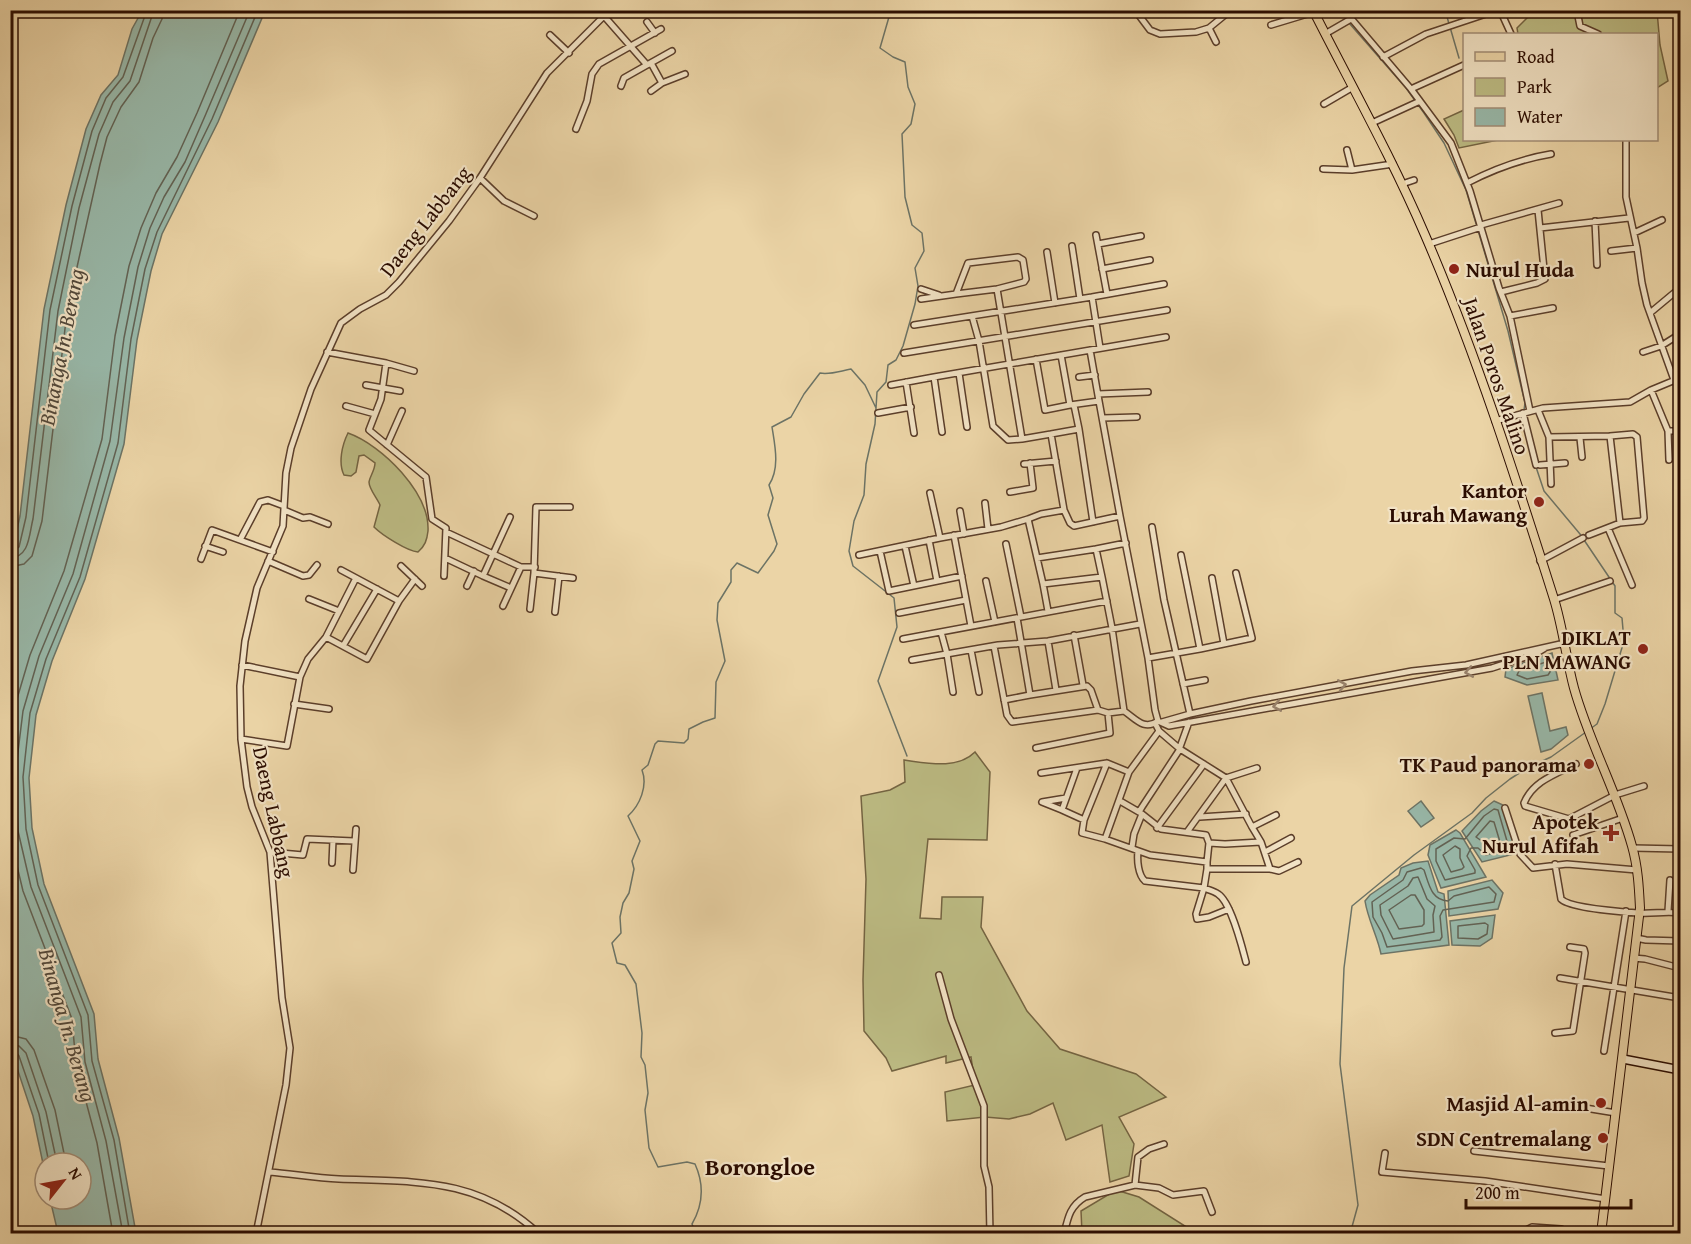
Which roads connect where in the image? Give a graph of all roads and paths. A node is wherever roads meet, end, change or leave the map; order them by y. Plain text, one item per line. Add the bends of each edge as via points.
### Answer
1 (610, 10) edge
2 (1136, 10) edge
3 (1232, 10) edge
4 (1344, 10) edge
5 (1361, 10) edge
6 (1499, 10) edge
7 (1579, 10) edge
8 (1314, 11) edge
9 (604, 16) junction
10 (1350, 18) junction
11 (647, 22) dead end
12 (1271, 25) dead end
13 (1209, 28) junction
14 (1510, 33) edge
15 (1596, 33) edge
16 (1325, 34) junction
17 (550, 35) dead end
18 (1216, 42) dead end
19 (631, 45) junction
20 (672, 51) dead end
21 (568, 53) junction
22 (1383, 57) junction
23 (649, 64) junction
24 (1463, 65) edge
25 (685, 74) dead end
26 (662, 83) junction
27 (621, 86) dead end
28 (1353, 87) junction
29 (1411, 88) junction
30 (651, 91) dead end
31 (1416, 103) junction
32 (1324, 104) dead end
33 (1372, 123) junction
34 (576, 129) dead end
35 (1626, 141) edge
36 (1347, 150) dead end
37 (1551, 154) dead end
38 (1393, 164) junction
39 (1323, 169) dead end
40 (1352, 170) junction
41 (480, 178) junction
42 (1414, 180) dead end
43 (1467, 183) junction
44 (1402, 184) junction
45 (1559, 203) dead end
46 (1538, 210) junction
47 (534, 216) dead end
48 (1629, 218) junction
49 (1662, 220) dead end
50 (1595, 221) junction
51 (1481, 226) junction
52 (1540, 228) junction
53 (1096, 234) dead end
54 (1634, 234) junction
55 (1142, 236) dead end
56 (1098, 243) junction
57 (1429, 244) junction
58 (1072, 246) dead end
59 (1637, 248) junction
60 (1611, 251) dead end
61 (1047, 252) dead end
62 (1150, 260) dead end
63 (1597, 265) dead end
64 (1102, 269) junction
65 (1164, 284) dead end
66 (1680, 288) edge
67 (921, 289) dead end
68 (997, 289) junction
69 (1501, 292) junction
70 (956, 294) junction
71 (1107, 294) junction
72 (943, 297) junction
73 (1092, 297) junction
74 (921, 299) dead end
75 (1080, 299) junction
76 (1055, 303) junction
77 (1553, 308) dead end
78 (1167, 310) dead end
79 (1001, 311) junction
80 (1650, 313) junction
81 (972, 316) junction
82 (1510, 316) junction
83 (1096, 322) junction
84 (915, 325) dead end
85 (1680, 334) edge
86 (1005, 337) junction
87 (1166, 337) dead end
88 (979, 341) junction
89 (1661, 346) junction
90 (1100, 348) junction
91 (1090, 350) junction
92 (327, 352) junction
93 (1644, 352) dead end
94 (904, 353) dead end
95 (1061, 355) junction
96 (1036, 359) junction
97 (386, 363) junction
98 (1010, 363) junction
99 (983, 368) junction
100 (414, 371) dead end
101 (959, 373) junction
102 (1095, 375) junction
103 (934, 377) junction
104 (1080, 377) dead end
105 (1677, 379) edge
106 (906, 382) junction
107 (891, 385) dead end
108 (366, 386) dead end
109 (382, 388) junction
110 (1651, 390) junction
111 (400, 391) dead end
112 (1148, 392) dead end
113 (1098, 394) junction
114 (1099, 401) junction
115 (1072, 405) junction
116 (346, 406) dead end
117 (911, 407) junction
118 (1538, 410) junction
119 (402, 411) dead end
120 (1526, 412) junction
121 (878, 413) dead end
122 (375, 414) junction
123 (1137, 417) dead end
124 (1103, 418) junction
125 (1495, 421) junction
126 (967, 427) dead end
127 (1079, 429) junction
128 (1668, 430) junction
129 (1680, 431) edge
130 (942, 432) dead end
131 (914, 433) dead end
132 (1052, 434) junction
133 (1610, 436) junction
134 (1549, 437) junction
135 (1581, 438) junction
136 (1022, 439) junction
137 (387, 445) junction
138 (1582, 457) dead end
139 (1056, 460) junction
140 (1669, 460) dead end
141 (1565, 463) dead end
142 (1550, 464) junction
143 (1551, 484) dead end
144 (1010, 492) dead end
145 (930, 493) dead end
146 (985, 503) dead end
147 (570, 507) dead end
148 (284, 508) junction
149 (1064, 510) junction
150 (960, 511) dead end
151 (1120, 516) junction
152 (510, 517) dead end
153 (1028, 519) junction
154 (1094, 522) junction
155 (328, 524) dead end
156 (1620, 524) junction
157 (1152, 527) dead end
158 (1608, 528) junction
159 (988, 529) junction
160 (446, 532) junction
161 (964, 534) junction
162 (954, 535) junction
163 (940, 538) junction
164 (240, 540) junction
165 (929, 540) junction
166 (1126, 543) junction
167 (1006, 544) dead end
168 (205, 546) junction
169 (904, 546) junction
170 (1096, 549) junction
171 (880, 551) junction
172 (223, 552) dead end
173 (273, 552) junction
174 (494, 553) junction
175 (859, 555) dead end
176 (1181, 555) dead end
177 (445, 558) junction
178 (1037, 558) junction
179 (201, 559) dead end
180 (268, 561) junction
181 (1540, 561) junction
182 (317, 566) dead end
183 (402, 566) dead end
184 (520, 567) junction
185 (341, 570) dead end
186 (535, 570) junction
187 (474, 571) junction
188 (1236, 573) dead end
189 (444, 576) dead end
190 (483, 576) junction
191 (560, 576) junction
192 (962, 576) junction
193 (1102, 577) junction
194 (356, 578) junction
195 (573, 578) dead end
196 (1212, 578) dead end
197 (415, 579) junction
198 (937, 581) junction
199 (986, 581) dead end
200 (1610, 581) dead end
201 (1042, 584) junction
202 (1632, 585) dead end
203 (422, 586) dead end
204 (467, 586) dead end
205 (914, 586) junction
206 (511, 588) junction
207 (377, 589) junction
208 (309, 599) dead end
209 (966, 600) junction
210 (1554, 600) junction
211 (399, 601) junction
212 (1107, 601) junction
213 (503, 606) dead end
214 (530, 609) dead end
215 (339, 611) junction
216 (1048, 611) junction
217 (555, 612) dead end
218 (899, 613) dead end
219 (1019, 617) junction
220 (995, 622) junction
221 (1140, 624) junction
222 (971, 626) junction
223 (1112, 628) junction
224 (941, 632) junction
225 (1074, 635) junction
226 (326, 637) junction
227 (903, 639) dead end
228 (1048, 641) junction
229 (1565, 643) junction
230 (1022, 644) junction
231 (1224, 644) junction
232 (344, 646) junction
233 (994, 646) junction
234 (1545, 648) junction
235 (1200, 649) junction
236 (970, 650) junction
237 (1176, 653) junction
238 (947, 654) junction
239 (1148, 658) junction
240 (912, 660) dead end
241 (242, 665) junction
242 (300, 677) junction
243 (1205, 680) dead end
244 (1183, 684) junction
245 (1083, 685) junction
246 (1056, 690) junction
247 (953, 692) dead end
248 (979, 692) dead end
249 (1030, 695) junction
250 (1004, 700) junction
251 (294, 704) junction
252 (328, 709) dead end
253 (1098, 710) junction
254 (1124, 711) junction
255 (1108, 713) junction
256 (1190, 714) junction
257 (1158, 722) junction
258 (1189, 722) junction
259 (1159, 731) junction
260 (242, 739) junction
261 (1036, 748) dead end
262 (1180, 748) junction
263 (1107, 763) junction
264 (1204, 764) junction
265 (1576, 764) dead end
266 (1077, 768) junction
267 (1257, 768) dead end
268 (1129, 772) junction
269 (1041, 773) dead end
270 (1226, 778) junction
271 (1644, 786) dead end
272 (1615, 795) junction
273 (1066, 798) junction
274 (1119, 801) junction
275 (1505, 808) dead end
276 (1062, 810) junction
277 (1140, 813) junction
278 (1246, 814) junction
279 (1276, 815) dead end
280 (1200, 817) junction
281 (1623, 818) junction
282 (1084, 820) junction
283 (1252, 827) junction
284 (1157, 828) junction
285 (356, 829) dead end
286 (1187, 832) junction
287 (1574, 835) dead end
288 (1291, 838) dead end
289 (1105, 839) junction
290 (333, 840) junction
291 (354, 841) junction
292 (1261, 842) junction
293 (1209, 843) junction
294 (1132, 847) junction
295 (1633, 848) junction
296 (1680, 849) edge
297 (1138, 851) junction
298 (270, 852) junction
299 (1265, 852) junction
300 (1207, 862) junction
301 (1298, 862) dead end
302 (332, 863) dead end
303 (1555, 864) junction
304 (1208, 869) junction
305 (1270, 869) junction
306 (353, 870) dead end
307 (1637, 870) junction
308 (1670, 880) dead end
309 (1204, 888) junction
310 (1229, 909) junction
311 (1668, 911) junction
312 (1626, 912) junction
313 (1640, 913) junction
314 (1680, 913) edge
315 (1636, 938) junction
316 (1680, 941) edge
317 (1570, 947) dead end
318 (1633, 958) junction
319 (1246, 962) dead end
320 (1680, 968) edge
321 (939, 975) dead end
322 (1560, 978) dead end
323 (1581, 983) junction
324 (1615, 987) junction
325 (1630, 989) junction
326 (1680, 998) edge
327 (1555, 1033) dead end
328 (1604, 1052) dead end
329 (1623, 1059) junction
330 (1680, 1068) edge
331 (1579, 1107) dead end
332 (1616, 1113) junction
333 (1164, 1144) dead end
334 (1474, 1151) dead end
335 (1385, 1153) dead end
336 (1609, 1166) junction
337 (270, 1172) junction
338 (1135, 1185) junction
339 (1603, 1198) junction
340 (1212, 1212) dead end
341 (1561, 1229) dead end
342 (256, 1233) edge
343 (539, 1233) edge
344 (990, 1233) edge
345 (1064, 1233) edge
346 (1526, 1233) edge
347 (1601, 1233) edge

1 - 9 street, Daeng Labbang
2 - 13 street via 1154,33
3 - 13 street
4 - 10 street
5 - 10 street
6 - 14 street
6 - 22 street via 1426,34
7 - 15 street via 1580,26
8 - 12 street
8 - 16 main road, Jalan Poros Malino
9 - 19 street
9 - 21 street, Daeng Labbang
10 - 16 street
10 - 22 street
11 - 19 street via 658,31
13 - 18 street
16 - 28 main road, Jalan Poros Malino
17 - 21 street
19 - 23 street
19 - 34 street via 595,68
20 - 23 street
21 - 41 street, Daeng Labbang via 541,82
22 - 29 street
23 - 26 street
23 - 27 street via 624,78
24 - 29 street
25 - 26 street
26 - 30 street
28 - 32 street
28 - 33 main road, Jalan Poros Malino
29 - 31 street
31 - 33 street
31 - 43 street via 1451,143
33 - 38 main road, Jalan Poros Malino
35 - 48 street
36 - 40 street
37 - 43 street via 1492,170
38 - 40 street
38 - 44 main road, Jalan Poros Malino
39 - 40 street
41 - 47 street via 504,201
41 - 92 street, Daeng Labbang via 393,289 341,323
42 - 44 street
43 - 51 street
44 - 57 main road, Jalan Poros Malino
45 - 46 street
46 - 51 street
46 - 52 street
48 - 50 street
48 - 54 street
49 - 54 street
50 - 52 street
50 - 63 street
51 - 57 street
51 - 69 street
52 - 69 street via 1545,279
53 - 56 street
54 - 59 street
55 - 56 street
56 - 64 street
57 - 125 main road, Jalan Poros Malino via 1466,334
58 - 75 street
59 - 60 street
59 - 80 street
61 - 76 street
62 - 64 street
64 - 71 street
65 - 71 street
66 - 80 street
67 - 72 street
68 - 70 street
68 - 70 street via 1025,280 1022,259 968,263
68 - 79 street
69 - 82 street
70 - 72 street
71 - 73 street
72 - 74 street
73 - 75 street
73 - 83 street
75 - 76 street
76 - 79 street
77 - 82 street
78 - 83 street
79 - 81 street
79 - 86 street
80 - 89 street
81 - 84 street
81 - 88 street
82 - 120 street
83 - 86 street
83 - 90 street
85 - 89 street
86 - 88 street
86 - 98 street
87 - 90 street
88 - 94 street
88 - 99 street
89 - 93 street
89 - 105 street
90 - 91 street
91 - 95 street
91 - 102 street
92 - 97 street
92 - 148 street, Daeng Labbang via 291,448
95 - 96 street
95 - 115 street
96 - 98 street
96 - 115 street via 1045,410
97 - 100 street
97 - 109 street
98 - 99 street
98 - 136 street
99 - 101 street
99 - 136 street via 994,428 1008,440
101 - 103 street
101 - 126 street
102 - 104 street
102 - 113 street
103 - 106 street
103 - 130 street
105 - 110 street
106 - 107 street
106 - 117 street
108 - 109 street
109 - 111 street
109 - 122 street
110 - 118 street via 1630,402
110 - 128 street
112 - 113 street
113 - 114 street
114 - 115 street
114 - 124 street
115 - 127 street
116 - 122 street
117 - 121 street
117 - 131 street
118 - 120 street
118 - 134 street
119 - 137 street
120 - 125 street
120 - 142 street via 1538,465
122 - 137 street via 369,430
123 - 124 street
124 - 151 street
125 - 181 main road, Jalan Poros Malino
127 - 132 street
127 - 154 street
128 - 129 street
128 - 140 street
132 - 136 street
132 - 139 street
133 - 135 street
133 - 156 street
133 - 156 street via 1634,434 1637,442 1644,519
134 - 135 street
134 - 142 street
135 - 138 street
137 - 160 street via 426,477 432,519
139 - 144 street via 1027,463 1033,488
139 - 149 street
141 - 142 street
142 - 143 street
145 - 163 street
146 - 159 street
147 - 186 street via 536,507
148 - 155 street
148 - 164 street via 268,500 260,502
148 - 173 street, Daeng Labbang via 281,535
149 - 153 street
149 - 154 street via 1072,526
150 - 161 street
151 - 154 street
151 - 166 street
152 - 174 street
153 - 159 street
153 - 178 street
156 - 158 street
157 - 237 street
158 - 181 street
158 - 202 street
159 - 161 street
160 - 174 street
160 - 177 street
161 - 162 street
162 - 163 street
162 - 192 street
163 - 165 street
164 - 168 street via 212,530
164 - 173 street
165 - 169 street
165 - 198 street
166 - 170 street
166 - 221 street
167 - 219 street
168 - 172 street
168 - 179 street
169 - 171 street
169 - 205 street
170 - 178 street
170 - 193 street
171 - 175 street
171 - 205 street via 889,591
173 - 180 street, Daeng Labbang
174 - 184 street
174 - 190 street
176 - 235 street
177 - 187 street
177 - 189 street
178 - 201 street
180 - 182 street via 303,576
180 - 241 street, Daeng Labbang via 255,597
181 - 210 main road, Jalan Poros Malino
183 - 197 street
184 - 186 street
184 - 206 street
185 - 194 street
186 - 191 street
186 - 214 street
187 - 190 street
187 - 204 street
188 - 231 street via 1252,638
190 - 206 street
191 - 195 street
191 - 217 street
192 - 198 street
192 - 209 street
193 - 201 street
193 - 212 street
194 - 207 street
194 - 215 street
196 - 231 street
197 - 203 street
197 - 211 street
198 - 205 street
199 - 220 street
200 - 210 street
201 - 216 street
206 - 213 street
207 - 211 street
207 - 232 street
208 - 215 street
209 - 218 street
209 - 222 street
210 - 229 main road, Jalan Poros Malino
211 - 232 street via 367,658
212 - 216 street
212 - 223 street
215 - 226 street
216 - 219 street
219 - 220 street
219 - 230 street
220 - 222 street
221 - 223 street
221 - 239 street
222 - 224 street
223 - 225 street
223 - 254 street
224 - 227 street
224 - 238 street
225 - 228 street
225 - 245 street
226 - 232 street
226 - 242 street via 308,659
228 - 230 street
228 - 246 street
229 - 234 street
229 - 272 main road, Jalan Poros Malino via 1590,738
230 - 233 street
230 - 249 street
231 - 235 street
233 - 236 street
233 - 250 street
256 -> 234 street
234 -> 258 street via 1492,668
235 - 237 street
236 - 238 street
236 - 248 street
237 - 239 street
237 - 244 street
238 - 240 street
238 - 247 street
239 - 257 street
241 - 242 street
241 - 260 street, Daeng Labbang
242 - 251 street
243 - 244 street
244 - 256 street
245 - 246 street
245 - 253 street via 1089,687
246 - 249 street
249 - 250 street
250 - 253 street via 1014,722
251 - 252 street
251 - 260 street via 287,746
253 - 255 street
254 - 255 street
254 - 257 street via 1145,725
255 - 261 street via 1110,733
256 - 257 street
257 - 258 street via 1168,726
257 - 259 street
258 - 262 street
259 - 262 street
259 - 268 street
260 - 298 street, Daeng Labbang via 252,807
262 - 264 street
262 - 277 street
263 - 266 street
263 - 268 street
263 - 282 street
264 - 270 street
264 - 284 street
265 - 272 street via 1537,785 1524,805 1569,819
266 - 269 street
266 - 273 street
267 - 270 street
268 - 274 street
270 - 278 street
270 - 280 street
271 - 272 street
272 - 281 main road, Jalan Poros Malino
273 - 276 street
273 - 276 street via 1042,802
274 - 277 street
274 - 289 street
275 - 303 street via 1526,862 1533,868
276 - 282 street
277 - 284 street
277 - 294 street
278 - 280 street
278 - 283 street
279 - 283 street
280 - 286 street
281 - 287 street
281 - 295 main road, Jalan Poros Malino
282 - 289 street via 1082,833
283 - 292 street
284 - 286 street
285 - 291 street
286 - 293 street via 1206,835
288 - 299 street
289 - 294 street
290 - 291 street
290 - 298 street via 306,839 303,855
290 - 302 street
291 - 306 street
292 - 293 street
292 - 299 street
293 - 300 street
294 - 297 street
295 - 296 street
295 - 307 main road, Jalan Poros Malino
297 - 300 street
297 - 309 street via 1145,881
298 - 337 street, Daeng Labbang via 290,1048
299 - 305 street
300 - 304 street
301 - 305 street via 1279,871
303 - 307 street
303 - 312 street via 1565,903
304 - 305 street
304 - 309 street
307 - 313 main road, Jalan Poros Malino
308 - 311 street
309 - 310 street via 1221,895
309 - 310 street via 1197,919
310 - 319 street
311 - 313 street
311 - 314 street
312 - 313 street
312 - 324 street
313 - 315 main road, Jalan Poros Malino
315 - 316 street
315 - 318 main road, Jalan Poros Malino
317 - 323 street via 1585,951
318 - 320 street
318 - 325 main road, Jalan Poros Malino
321 - 344 street via 984,1106
322 - 323 street
323 - 324 street
323 - 327 street via 1573,1031
324 - 325 street
324 - 328 street
325 - 326 street
325 - 329 main road, Jalan Poros Malino
329 - 330 street
329 - 332 main road, Jalan Poros Malino
331 - 332 street
332 - 336 main road, Jalan Poros Malino
333 - 338 street via 1138,1157
334 - 336 street
335 - 339 street via 1382,1172 1485,1181
336 - 339 main road, Jalan Poros Malino
337 - 342 street, Daeng Labbang
337 - 343 street via 451,1186 510,1210
338 - 340 street via 1159,1188 1173,1195 1205,1192
338 - 345 street via 1079,1201 1071,1209
339 - 347 main road, Jalan Poros Malino
341 - 346 street via 1532,1227

